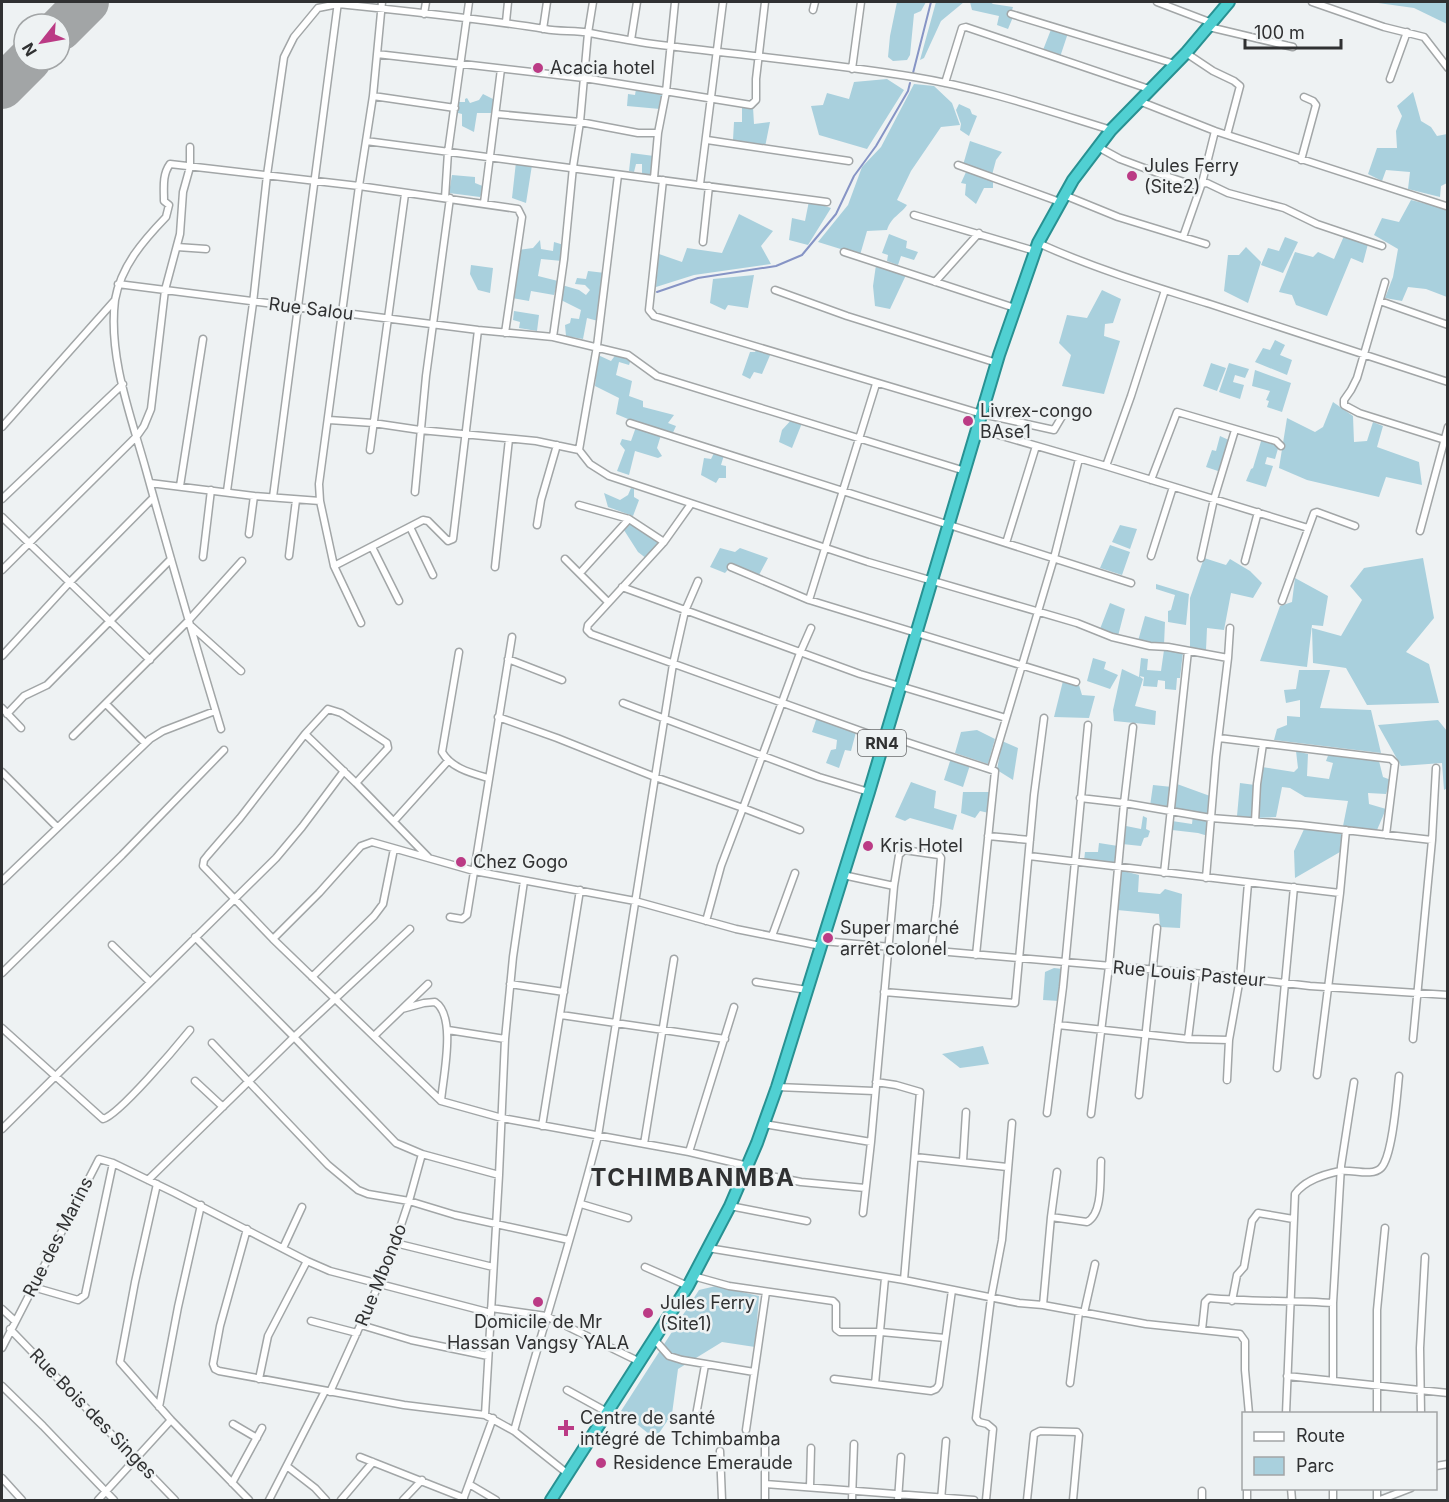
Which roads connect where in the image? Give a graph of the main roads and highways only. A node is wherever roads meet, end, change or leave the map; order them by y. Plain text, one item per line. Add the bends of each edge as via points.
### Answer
1 (1229, 2) edge
2 (551, 1500) edge

1 - 2 highway, RN4 via 1111,130 1062,198 1036,247 997,363 822,944 747,1169 690,1281

